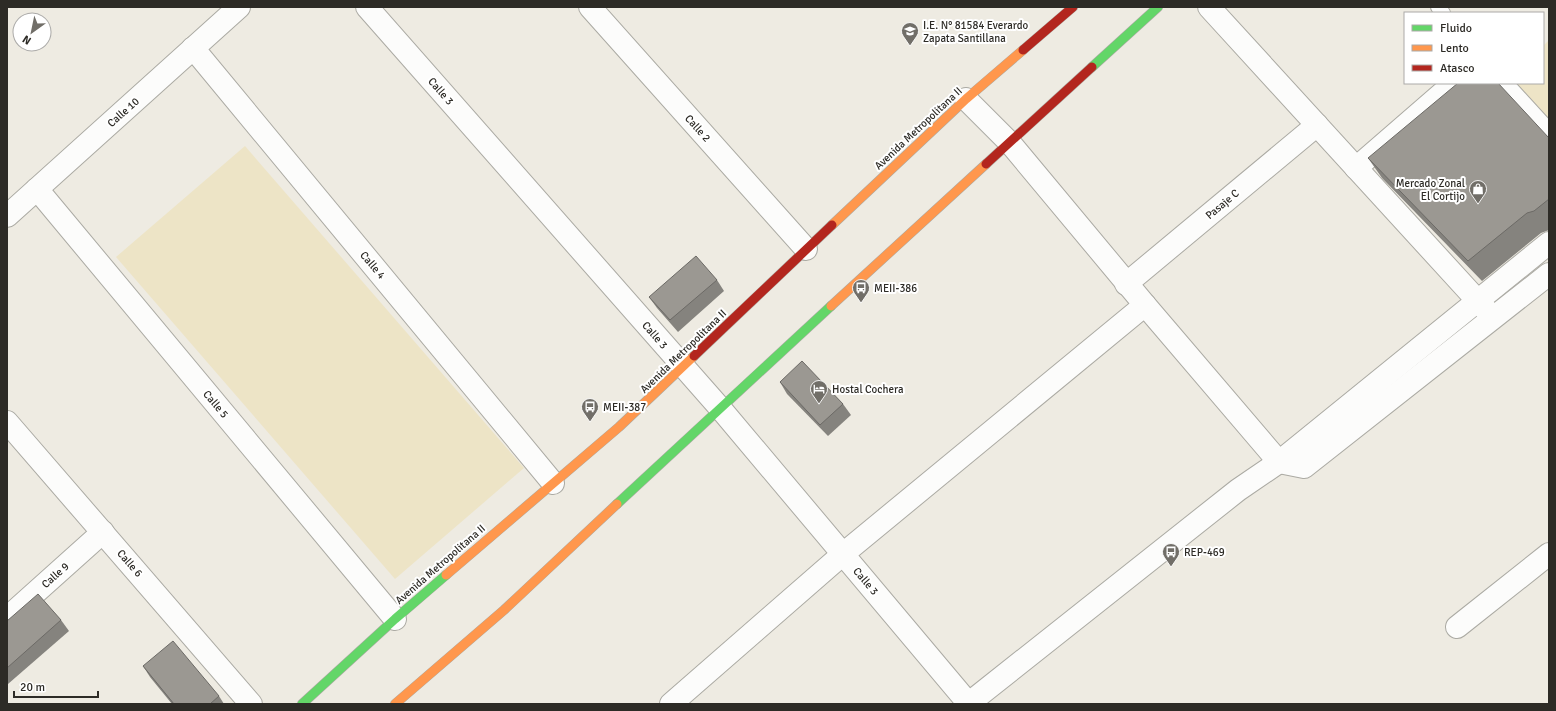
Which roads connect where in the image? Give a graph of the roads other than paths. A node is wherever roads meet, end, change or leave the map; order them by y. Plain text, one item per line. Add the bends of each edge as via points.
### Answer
1 (239, 7) edge
2 (367, 7) edge
3 (590, 7) edge
4 (1073, 7) edge
5 (1158, 7) edge
6 (1209, 7) edge
7 (193, 48) junction
8 (1453, 84) edge
9 (1507, 84) edge
10 (966, 99) junction
11 (1317, 125) junction
12 (1549, 130) edge
13 (1010, 143) junction
14 (1356, 168) junction
15 (38, 189) junction
16 (7, 216) edge
17 (1549, 243) edge
18 (806, 249) junction
19 (1549, 274) edge
20 (1126, 284) junction
21 (1477, 300) junction
22 (1145, 305) junction
23 (1492, 318) junction
24 (683, 367) junction
25 (720, 408) junction
26 (7, 422) edge
27 (1278, 462) junction
28 (553, 482) junction
29 (104, 532) junction
30 (843, 554) junction
31 (1549, 554) edge
32 (7, 618) edge
33 (395, 619) junction
34 (1457, 627) dead end
35 (251, 704) edge
36 (302, 704) edge
37 (395, 704) edge
38 (671, 704) edge
39 (969, 704) edge

1 - 7 street, Calle 10
2 - 24 street, Calle 3
3 - 18 street, Calle 2
4 - 10 main road, Avenida Metropolitana II
5 - 13 main road
6 - 11 street
7 - 15 street, Calle 10
7 - 28 street, Calle 4
8 - 14 street
9 - 12 lane
10 - 13 street
10 - 18 main road, Avenida Metropolitana II
11 - 14 street
11 - 20 street, Pasaje C
13 - 20 street
13 - 25 main road
14 - 21 street
15 - 16 street, Calle 10
15 - 33 street, Calle 5
17 - 21 street
18 - 24 main road, Avenida Metropolitana II
19 - 23 street
20 - 22 street
21 - 23 street
21 - 27 street
22 - 27 street
22 - 30 street
23 - 27 street via 1304,467
24 - 25 street, Calle 3
24 - 28 main road, Avenida Metropolitana II via 619,428
25 - 30 street, Calle 3
25 - 37 main road via 504,610
26 - 29 street, Calle 6
27 - 39 street via 1232,495
28 - 33 main road, Avenida Metropolitana II
29 - 32 street, Calle 9
29 - 35 street, Calle 6
30 - 38 street
30 - 39 street, Calle 3
31 - 34 street
33 - 36 main road, Avenida Metropolitana II

